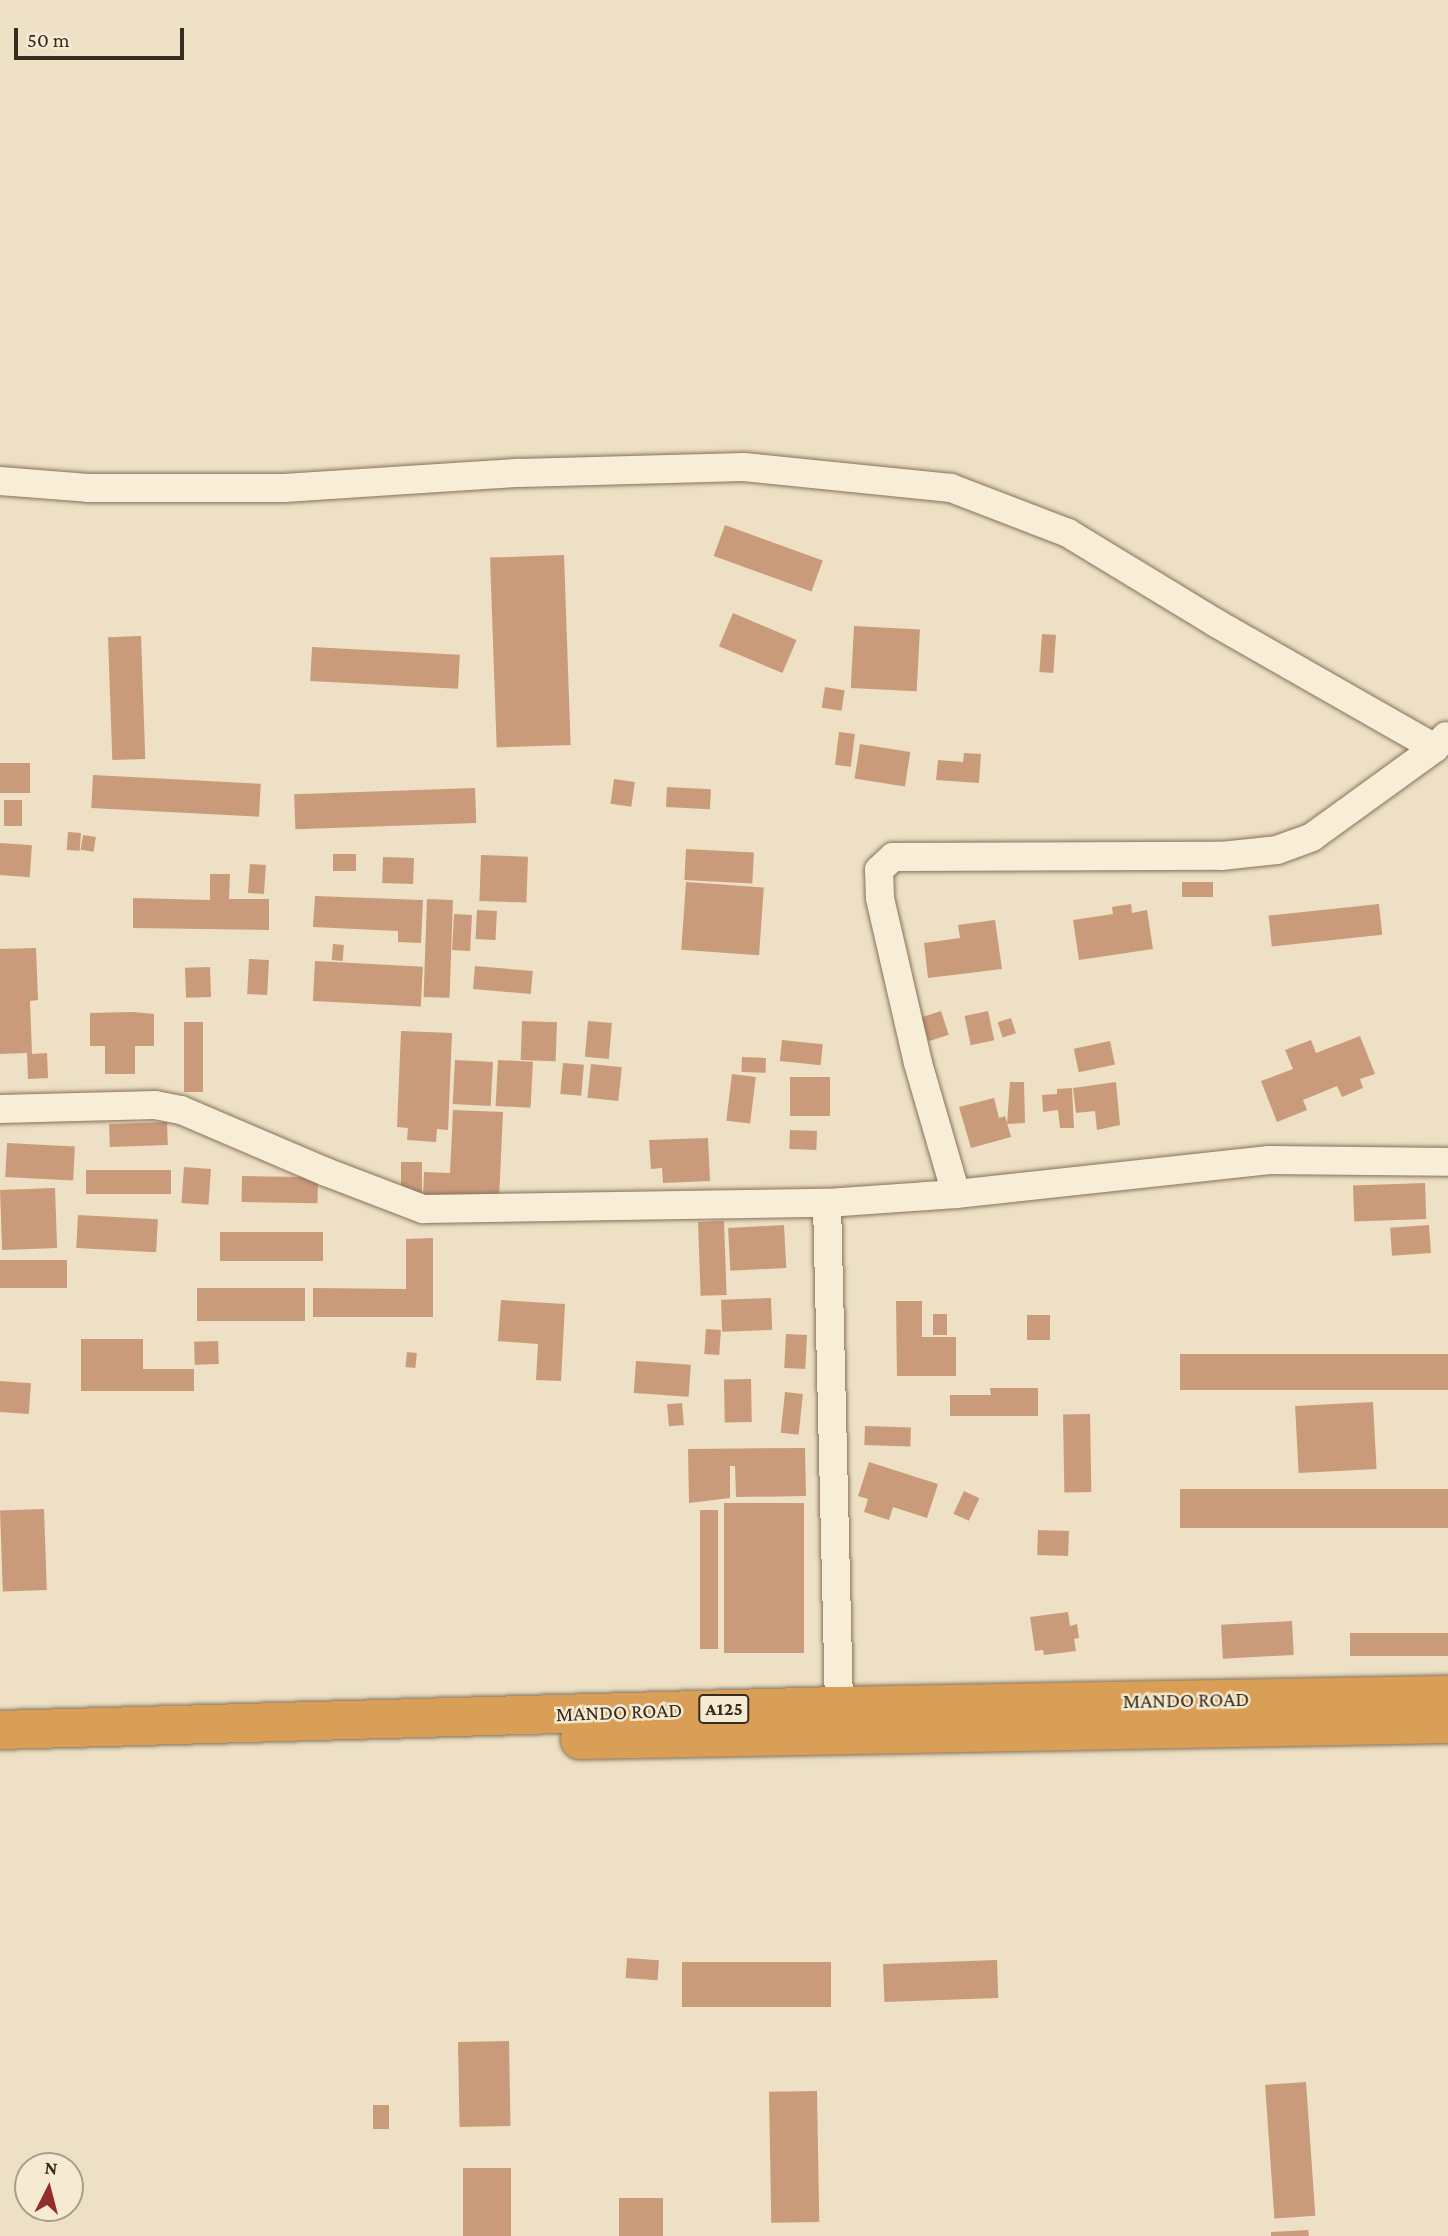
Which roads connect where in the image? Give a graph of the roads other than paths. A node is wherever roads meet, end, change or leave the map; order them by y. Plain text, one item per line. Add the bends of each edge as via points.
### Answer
1 (0, 481) edge
2 (1441, 741) edge
3 (0, 1110) edge
4 (1448, 1162) edge
5 (956, 1194) junction
6 (827, 1203) junction
7 (1448, 1695) edge
8 (839, 1706) junction
9 (1448, 1724) edge
10 (0, 1730) edge
11 (0, 1751) edge

1 - 2 street via 88,488 285,488 519,473 744,467 951,488 1068,533 1216,623
2 - 5 street via 1312,837 1277,850 1221,856 893,857 880,870 880,898 918,1063
3 - 6 street via 155,1105 181,1110 424,1209
4 - 5 street via 1269,1160
5 - 6 street
6 - 8 street
7 - 8 highway, MANDO ROAD / A125
8 - 10 highway, MANDO ROAD / A125
9 - 11 highway, MANDO ROAD / A125

